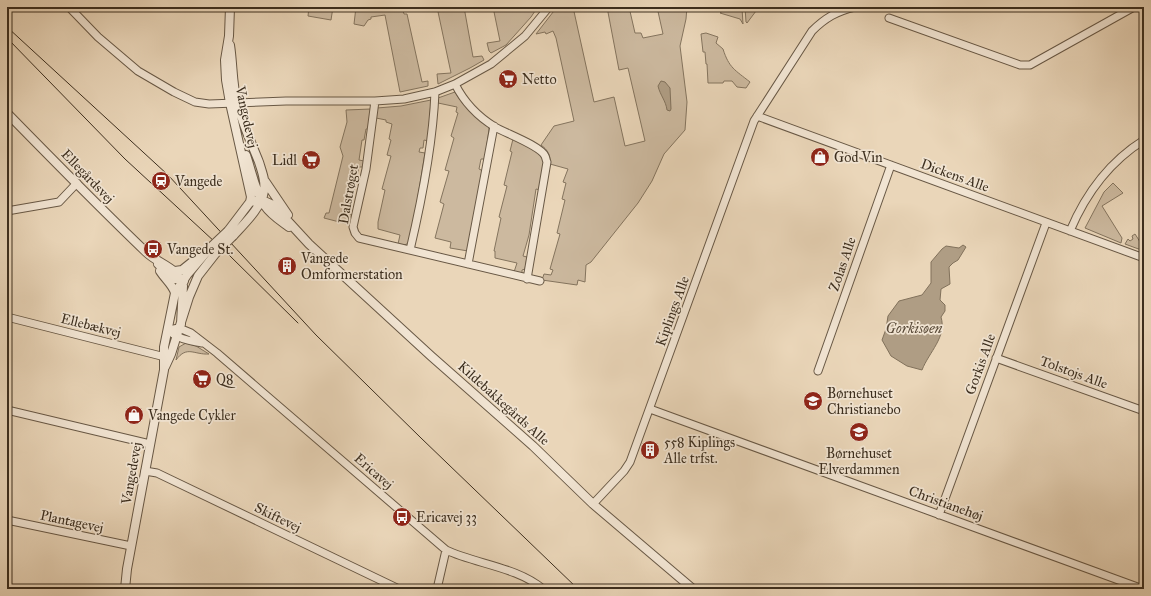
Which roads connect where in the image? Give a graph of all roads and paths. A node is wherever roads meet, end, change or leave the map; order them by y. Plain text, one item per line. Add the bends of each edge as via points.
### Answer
1 (69, 7) edge
2 (230, 7) edge
3 (549, 7) edge
4 (854, 7) edge
5 (1134, 7) edge
6 (839, 9) edge
7 (889, 18) dead end
8 (455, 84) junction
9 (435, 92) junction
10 (375, 101) junction
11 (233, 103) junction
12 (7, 114) edge
13 (757, 116) junction
14 (494, 126) junction
15 (238, 135) junction
16 (1144, 140) edge
17 (891, 165) junction
18 (77, 183) junction
19 (265, 198) junction
20 (250, 202) junction
21 (276, 208) junction
22 (7, 211) edge
23 (1046, 223) junction
24 (1070, 231) junction
25 (232, 233) junction
26 (410, 250) junction
27 (212, 251) junction
28 (150, 256) junction
29 (1144, 258) edge
30 (468, 264) junction
31 (175, 271) junction
32 (198, 276) junction
33 (527, 279) junction
34 (540, 281) dead end
35 (182, 282) junction
36 (176, 293) junction
37 (7, 317) edge
38 (179, 329) junction
39 (168, 330) junction
40 (166, 358) junction
41 (996, 358) junction
42 (818, 371) dead end
43 (650, 409) junction
44 (7, 410) edge
45 (1144, 411) edge
46 (150, 444) junction
47 (145, 471) junction
48 (593, 504) junction
49 (939, 514) junction
50 (7, 520) edge
51 (131, 546) junction
52 (446, 550) junction
53 (124, 587) edge
54 (399, 589) edge
55 (437, 589) edge
56 (543, 589) edge
57 (694, 589) edge
58 (1143, 589) edge

1 - 11 street via 138,71 195,102
2 - 11 street, Vangedevej
3 - 8 street via 525,36 507,52
4 - 6 street, Kiplings Alle
5 - 7 street via 1030,65 1020,65
6 - 13 street, Kiplings Alle via 812,31
8 - 9 street
8 - 14 street via 469,107
9 - 10 street via 404,99
9 - 26 street via 434,117 422,194
10 - 11 street
10 - 26 street, Dalstrøget via 366,169 353,227 359,238
11 - 15 street, Vangedevej
11 - 19 street, Vangedevej via 265,181
12 - 18 street, Ellegårdsvej
13 - 17 street, Dickens Alle
13 - 43 street, Kiplings Alle
14 - 30 street
14 - 33 street via 538,148 545,155 547,162
15 - 19 street via 256,184
15 - 20 street, Vangedevej
16 - 24 street via 1131,148 1104,173 1091,190
17 - 23 street, Dickens Alle
17 - 42 street, Zolas Alle
18 - 22 street via 59,202
18 - 28 street, Ellegårdsvej
19 - 20 street
19 - 21 street
19 - 21 street
19 - 25 street, Vangedevej
20 - 25 street, Vangedevej
21 - 48 street, Kildebakkegårds Alle via 300,234
23 - 24 street, Dickens Alle
23 - 41 street, Gorkis Alle
24 - 29 street, Dickens Alle
25 - 27 street, Vangedevej, bridge
26 - 30 street, Dalstrøget
27 - 31 street via 182,270
27 - 32 street, Vangedevej
27 - 35 street, Vangedevej
28 - 31 street, Ellegårdsvej
28 - 35 street via 168,275
28 - 36 street, Ellegårdsvej
30 - 33 street, Dalstrøget
31 - 35 street
32 - 35 street
32 - 38 street, Vangedevej
33 - 34 street, Dalstrøget
35 - 36 street, Vangedevej
35 - 38 street
36 - 39 street, Vangedevej
37 - 40 street, Ellebækvej
38 - 39 street
38 - 40 street, Vangedevej
38 - 52 street, Ericavej via 191,332 227,361
39 - 40 street, Vangedevej via 164,350
40 - 46 street, Vangedevej
41 - 45 street, Tolstojs Alle
41 - 49 street, Gorkis Alle
43 - 48 street, Kiplings Alle via 628,467
43 - 49 street, Christianehøj
44 - 46 street
46 - 47 street, Vangedevej
47 - 51 street, Vangedevej
47 - 54 street, Skiftevej via 157,473
48 - 57 street, Kildebakkegårds Alle
49 - 58 street, Christianehøj
50 - 51 street, Plantagevej
51 - 53 street, Vangedevej
52 - 55 street
52 - 56 street, Ericavej via 515,573

